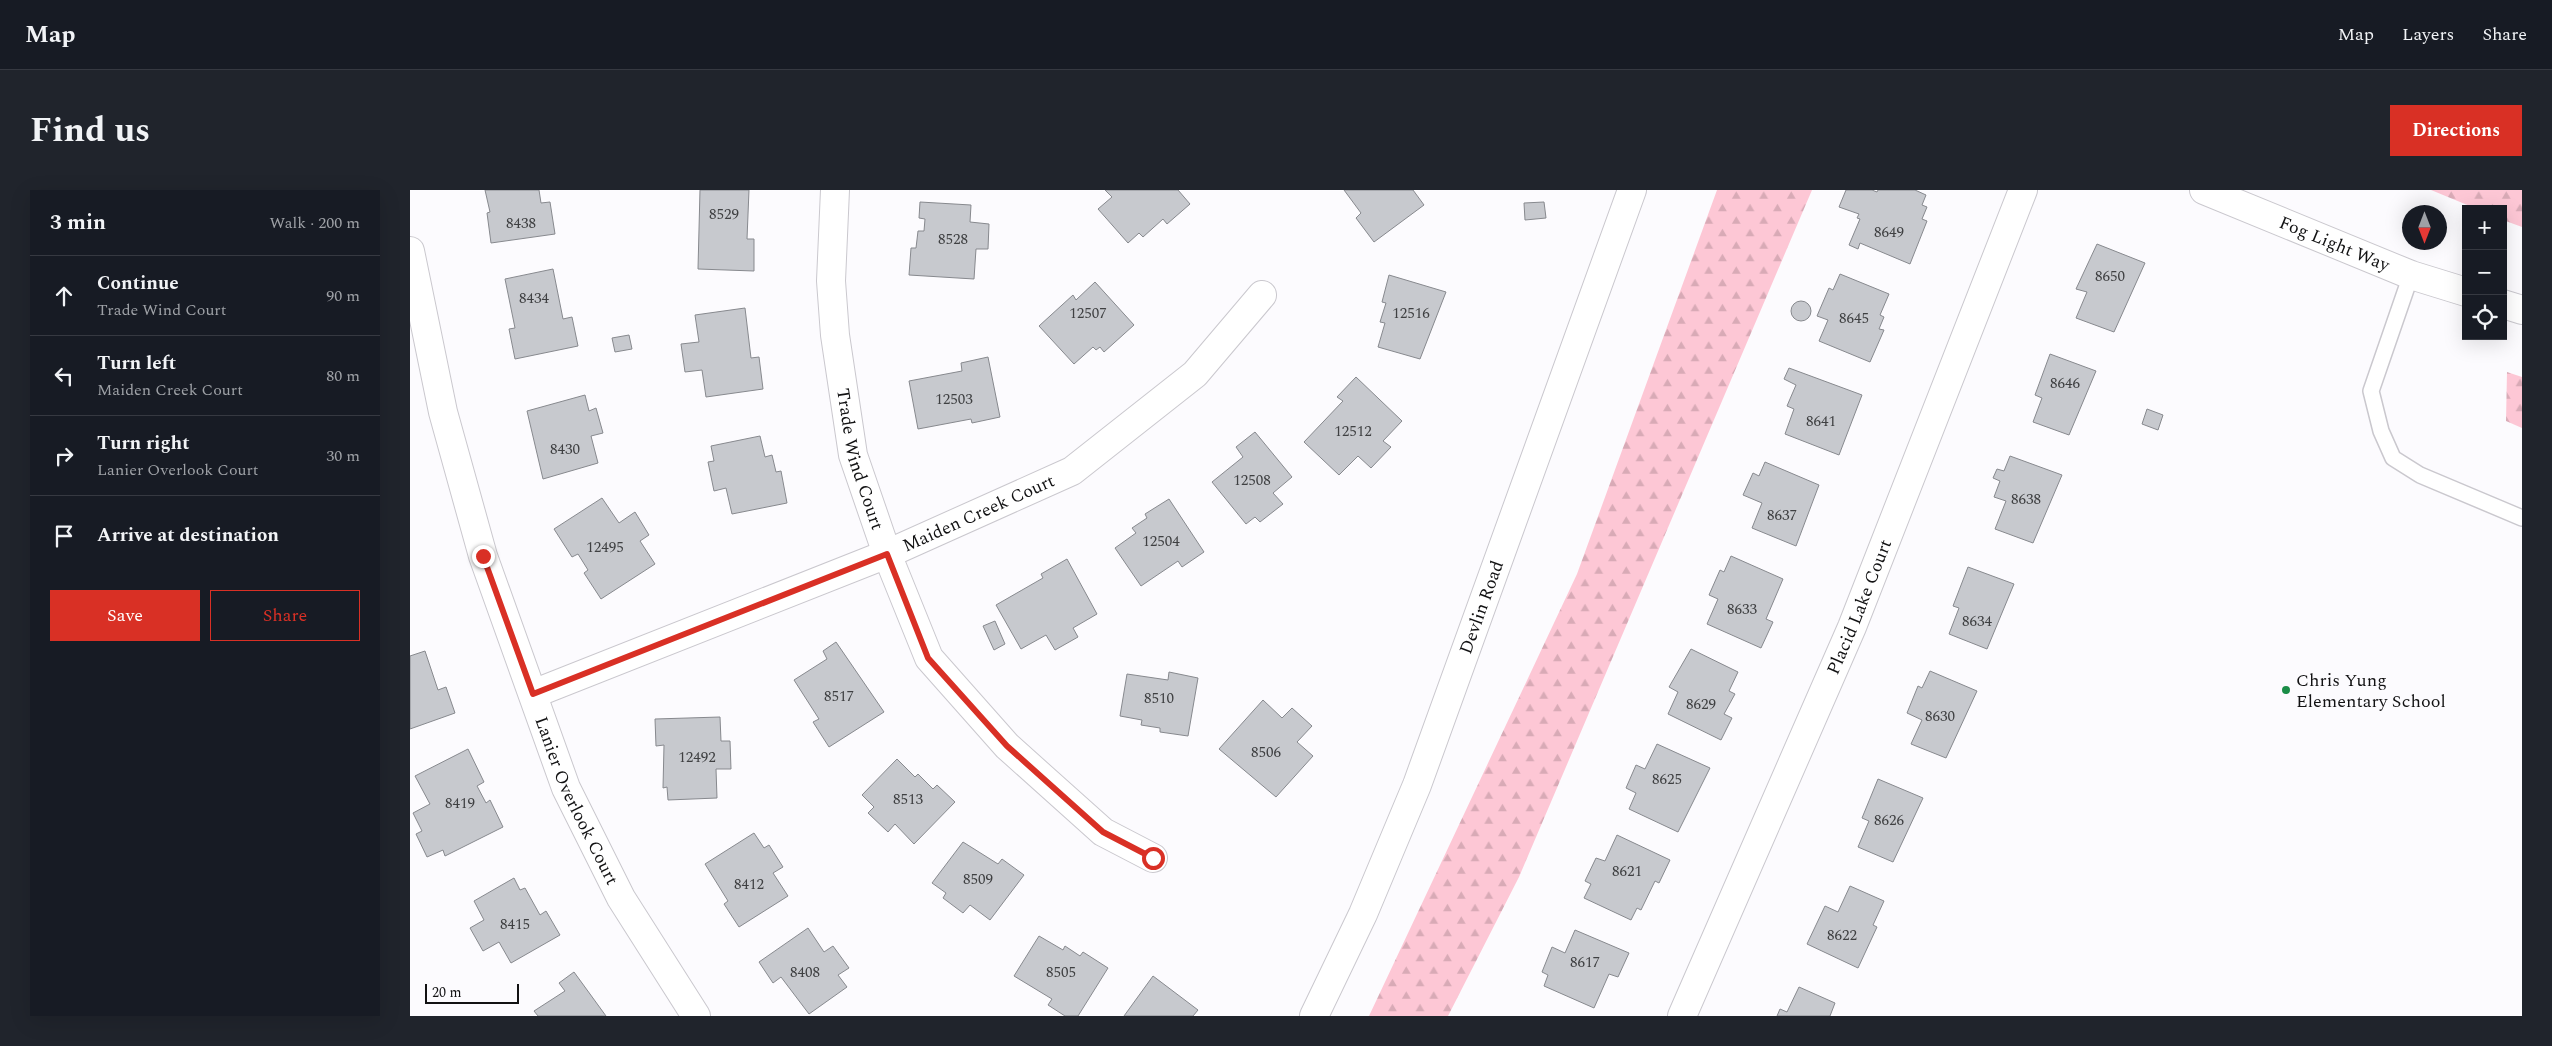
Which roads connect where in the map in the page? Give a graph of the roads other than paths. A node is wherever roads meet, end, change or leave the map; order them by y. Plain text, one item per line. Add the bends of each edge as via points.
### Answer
1 (835, 190) edge
2 (1632, 190) edge
3 (2023, 190) edge
4 (2204, 190) edge
5 (410, 251) edge
6 (2410, 275) junction
7 (2462, 291) edge
8 (1262, 295) dead end
9 (2507, 305) edge
10 (2522, 310) edge
11 (2522, 518) edge
12 (887, 554) junction
13 (533, 694) junction
14 (1153, 858) dead end
15 (696, 1016) edge
16 (1314, 1016) edge
17 (1682, 1016) edge

1 - 12 street, Trade Wind Court via 831,281 835,335 853,455
2 - 16 street, Devlin Road via 1417,784 1363,914
3 - 17 street, Placid Lake Court via 1852,627
4 - 6 street, Fog Light Way
5 - 13 street, Lanier Overlook Court via 442,412 483,556
6 - 7 street, Fog Light Way
6 - 11 lane via 2371,391 2381,431 2393,458 2420,475
8 - 12 street, Maiden Creek Court via 1195,374 1072,471
9 - 10 street
12 - 13 street, Maiden Creek Court
12 - 14 street, Trade Wind Court via 928,658 1007,746 1103,832
13 - 15 street, Lanier Overlook Court via 566,788 621,898

